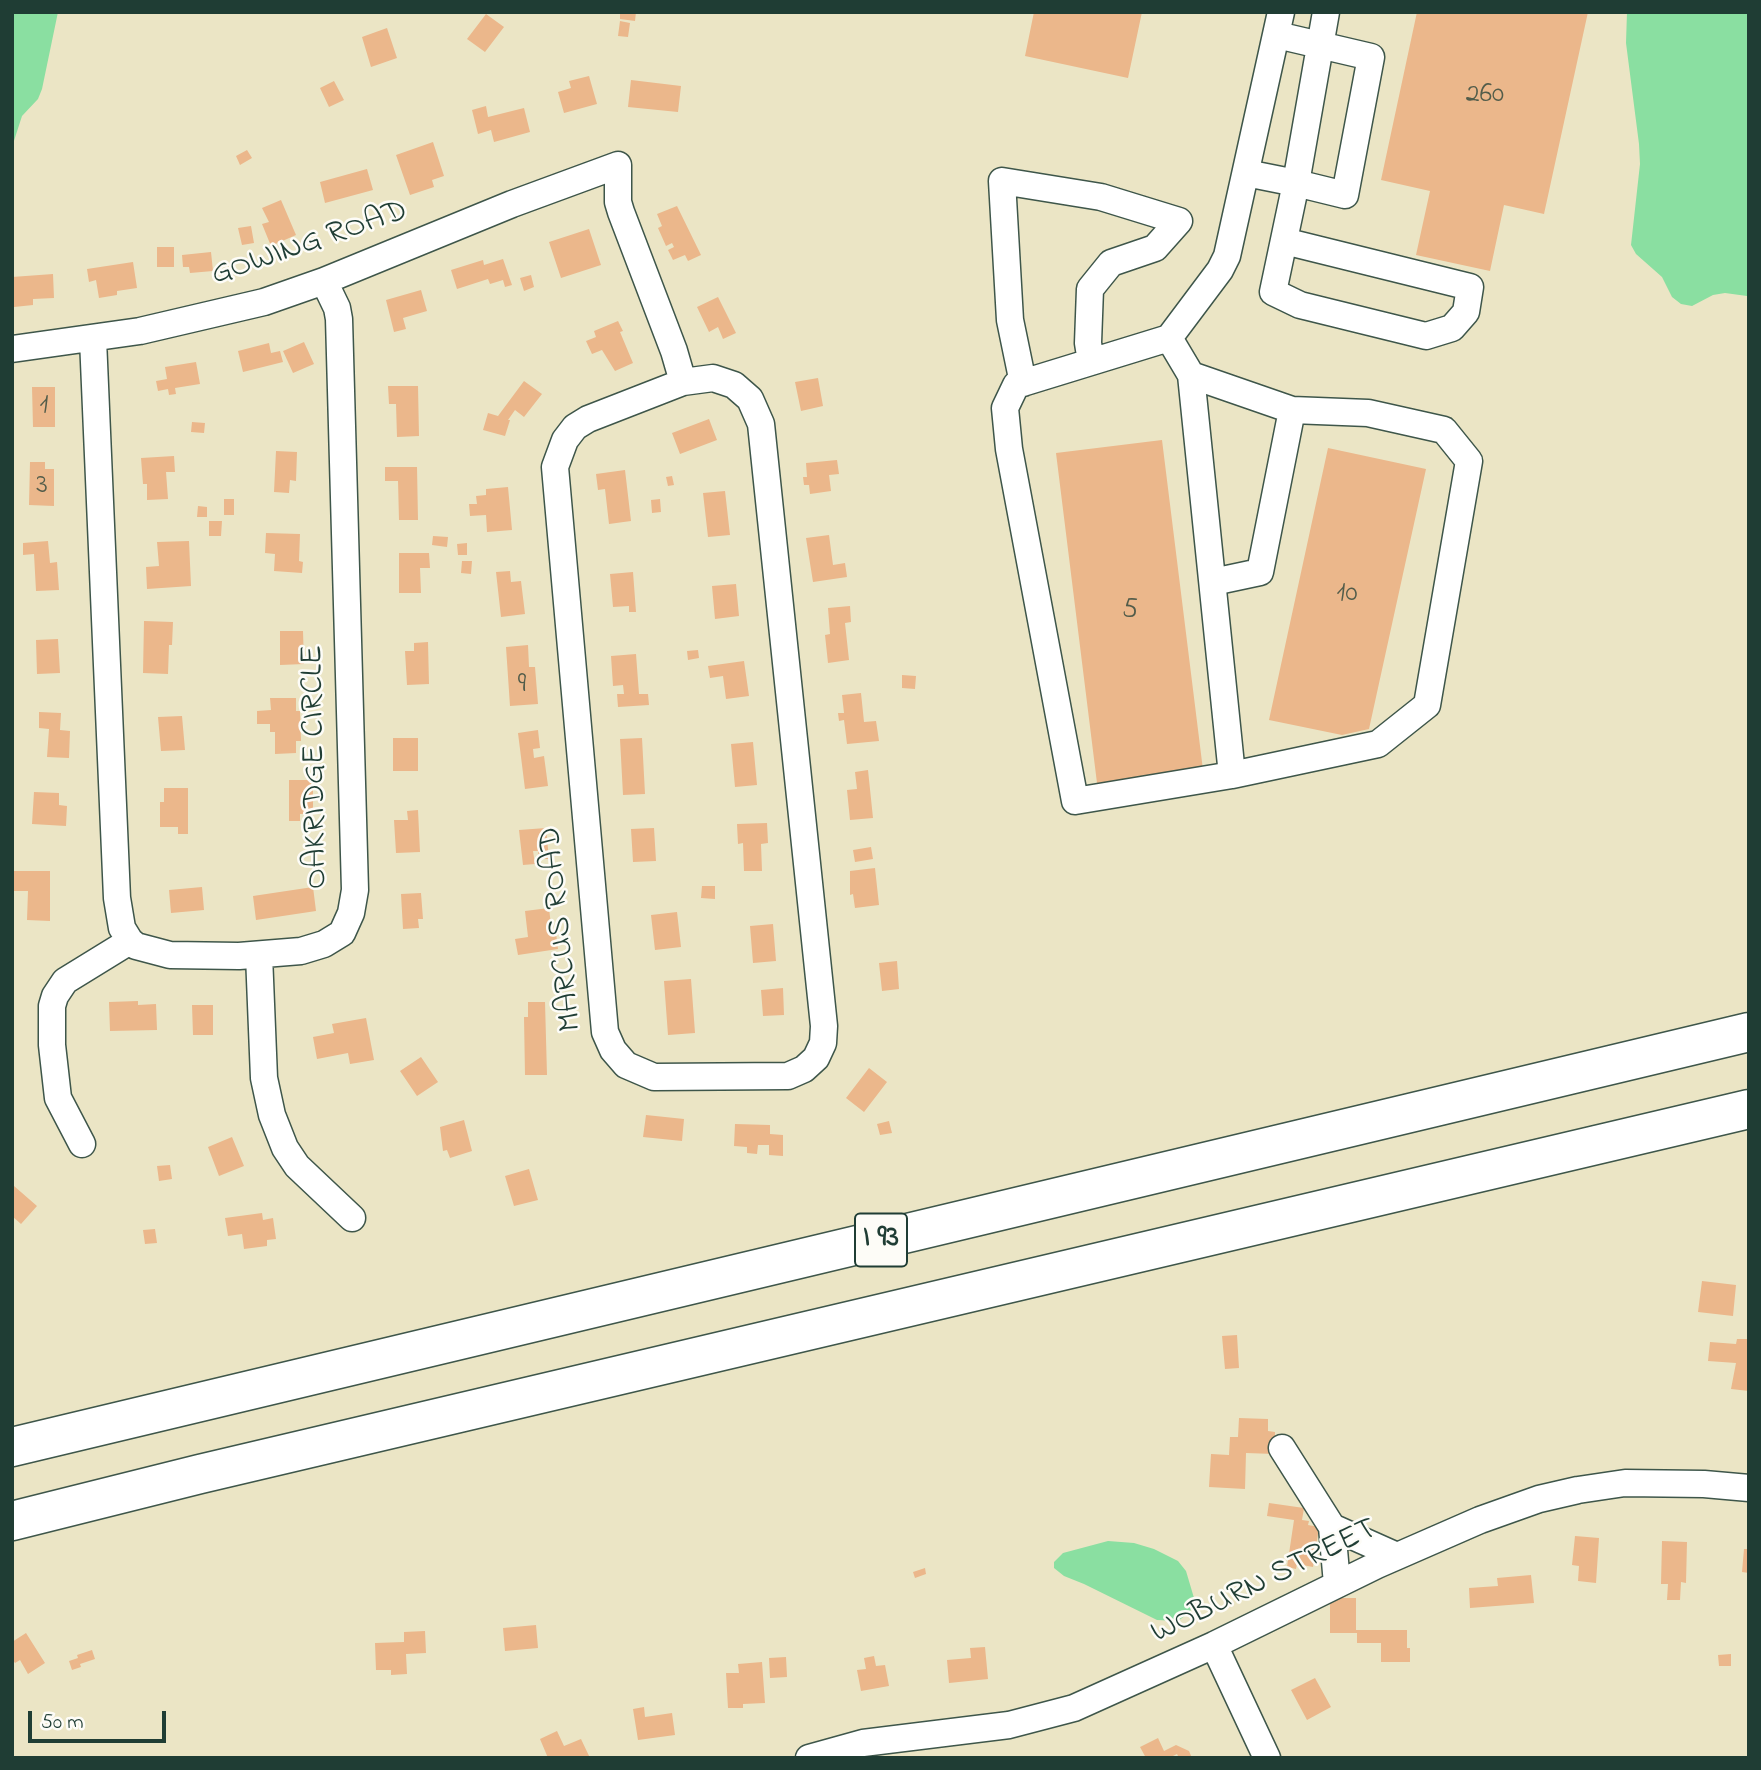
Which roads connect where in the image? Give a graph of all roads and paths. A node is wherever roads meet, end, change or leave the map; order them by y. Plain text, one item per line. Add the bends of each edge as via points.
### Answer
1 (1326, 12) edge
2 (1279, 24) edge
3 (1320, 45) junction
4 (1246, 173) junction
5 (1296, 183) junction
6 (1284, 241) junction
7 (324, 281) junction
8 (1170, 338) junction
9 (93, 339) junction
10 (12, 349) edge
11 (1091, 362) junction
12 (1192, 375) junction
13 (683, 382) junction
14 (1023, 383) junction
15 (1292, 410) junction
16 (1213, 582) junction
17 (1231, 775) junction
18 (130, 941) junction
19 (259, 955) junction
20 (1749, 1032) edge
21 (1749, 1110) edge
22 (82, 1144) dead end
23 (352, 1218) dead end
24 (12, 1447) edge
25 (1282, 1448) dead end
26 (1749, 1488) edge
27 (12, 1521) edge
28 (1332, 1527) junction
29 (1397, 1556) junction
30 (1337, 1584) junction
31 (1214, 1646) junction
32 (809, 1758) edge
33 (1267, 1758) edge

1 - 3 street
2 - 3 street
2 - 4 street
3 - 5 street
3 - 5 street via 1371,57 1345,195
4 - 5 street
4 - 8 street via 1225,261
5 - 6 street
6 - 6 street via 1273,292 1300,304 1426,336 1452,328 1466,312 1470,286
7 - 9 street, GOWING ROAD via 264,302
7 - 13 street, GOWING ROAD via 618,165 618,202
7 - 19 street, OAKRIDGE CIRCLE via 339,319 355,890 342,933 301,951
8 - 11 street
8 - 12 street
9 - 10 street, GOWING ROAD
9 - 18 street via 117,898 122,928
11 - 14 street
11 - 14 street via 1090,289 1111,263 1155,248 1179,221 1101,197 1002,181 1010,320
12 - 15 street
12 - 16 street
13 - 13 street, MARCUS ROAD via 582,423 565,440 555,467 603,1022 613,1050 626,1065 644,1074 788,1076 816,1058 824,1026 761,424 750,399 734,385 713,378
14 - 17 street via 1016,385 1005,408 1009,449 1075,801
15 - 16 street via 1260,572
15 - 17 street via 1368,412 1444,430 1469,461 1427,705 1377,744
16 - 17 street
18 - 19 street, OAKRIDGE CIRCLE via 170,955
18 - 22 street via 65,981 52,1006 58,1098
19 - 23 street via 264,1078 272,1115 298,1166
20 - 24 highway, I 93
21 - 27 highway, I 93
25 - 28 street
26 - 29 street, WOBURN STREET via 1650,1482 1578,1490 1517,1506
28 - 29 street
28 - 30 street
29 - 30 street, WOBURN STREET
30 - 31 street, WOBURN STREET
31 - 32 street, WOBURN STREET via 1052,1715 966,1732 863,1744
31 - 33 street

